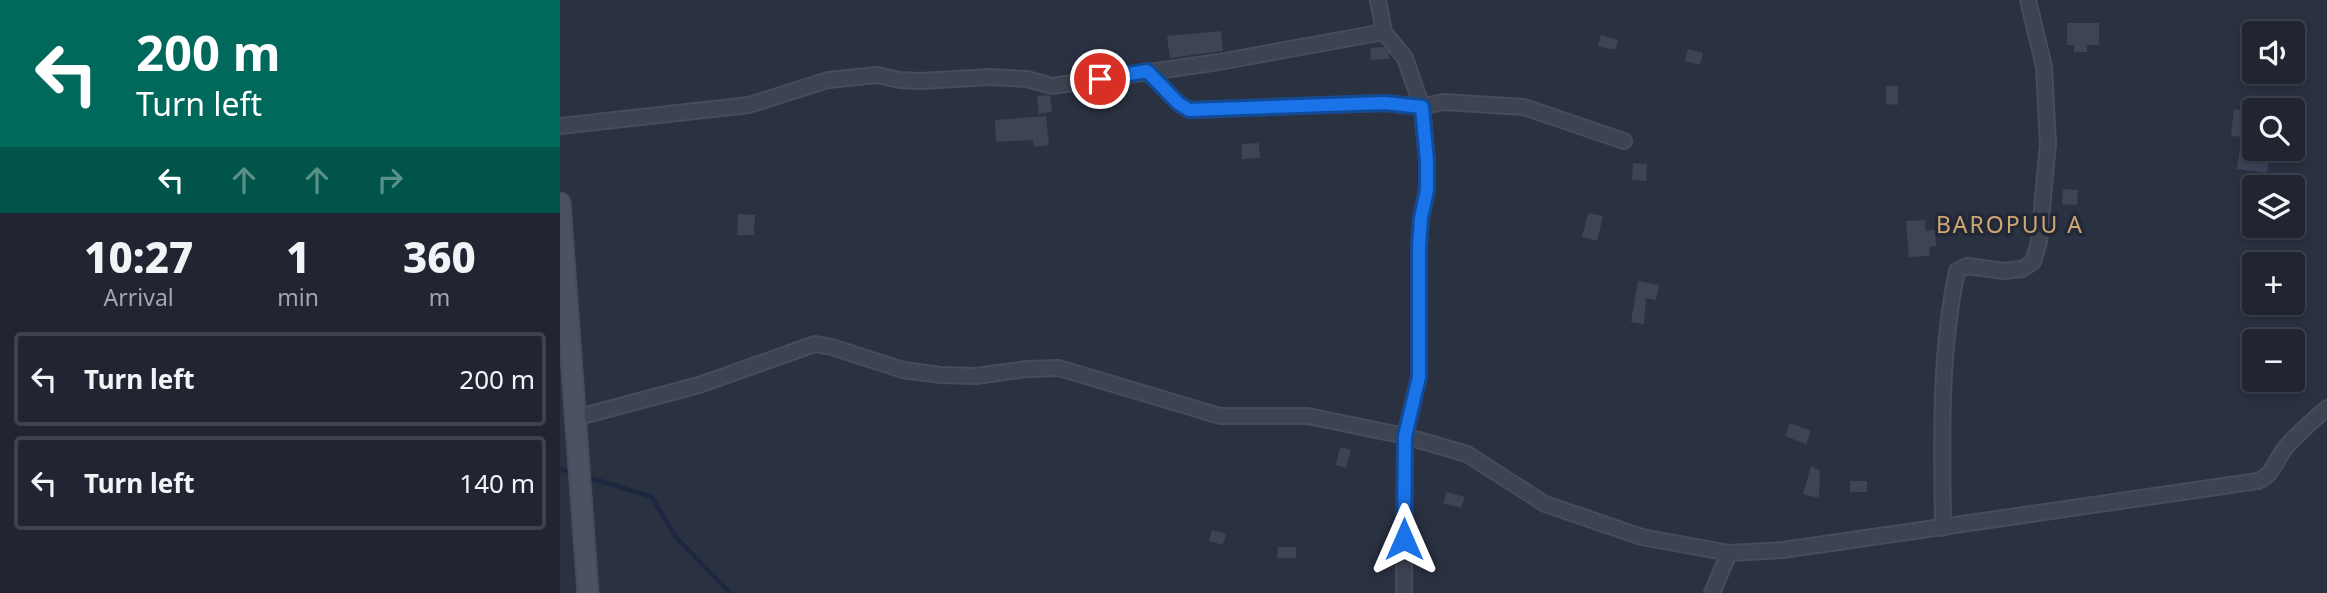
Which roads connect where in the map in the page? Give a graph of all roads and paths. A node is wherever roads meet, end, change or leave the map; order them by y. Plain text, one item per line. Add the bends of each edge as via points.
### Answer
1 (1378, 0) edge
2 (2028, 0) edge
3 (1384, 32) junction
4 (1147, 71) junction
5 (1422, 107) junction
6 (560, 126) edge
7 (1624, 141) dead end
8 (560, 203) edge
9 (2327, 408) edge
10 (575, 418) junction
11 (1405, 436) junction
12 (1943, 528) junction
13 (1729, 554) junction
14 (588, 593) edge
15 (1404, 593) edge
16 (1712, 593) edge

1 - 3 street
2 - 12 street via 2044,67 2047,131 2039,242 2033,262 2022,269 1967,266 1957,271 1941,412
3 - 4 street
3 - 5 street via 1405,58
4 - 5 street via 1189,110 1365,103
4 - 6 street via 1052,86 990,77 920,81 853,77 748,104
5 - 7 street via 1443,102 1524,107
5 - 11 street via 1427,190 1419,247 1419,377
8 - 10 street
9 - 12 street via 2259,481
10 - 11 street via 699,385 815,344 903,370 941,375 1059,368 1220,416 1307,416
10 - 14 street
11 - 13 street via 1466,454 1545,504 1643,537
11 - 15 street
12 - 13 street via 1783,551
13 - 16 street

